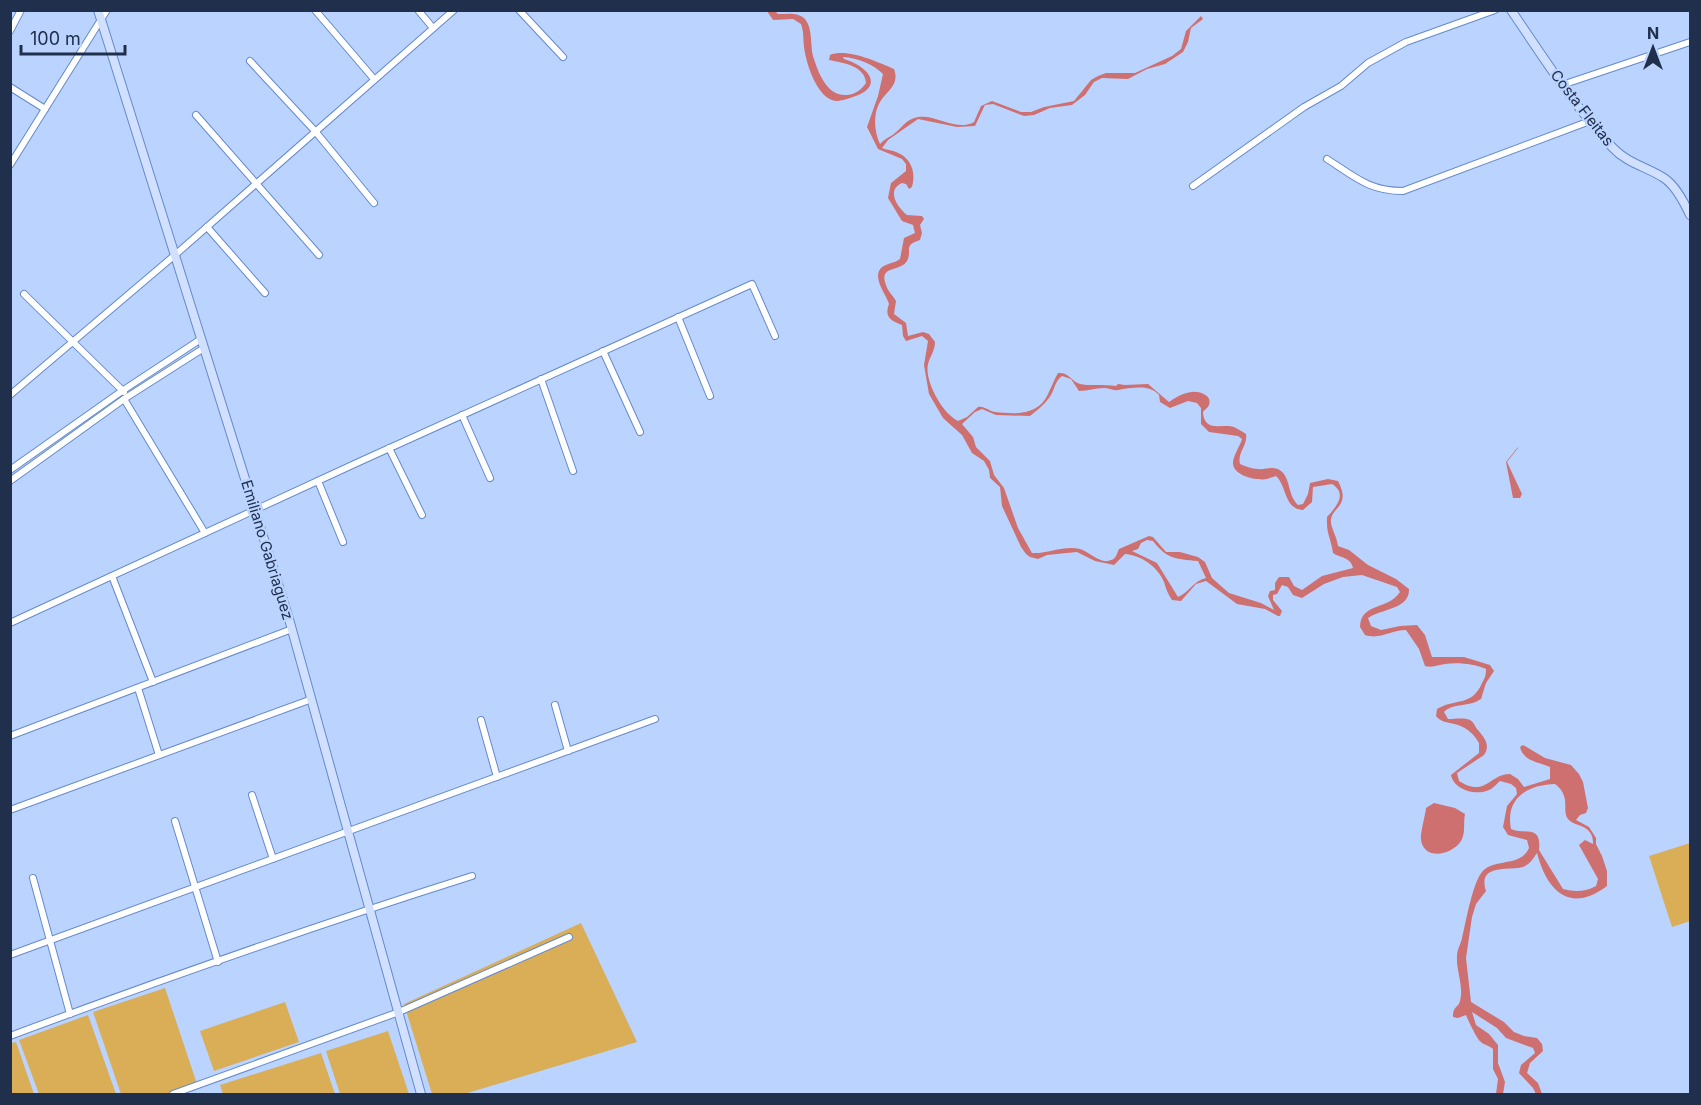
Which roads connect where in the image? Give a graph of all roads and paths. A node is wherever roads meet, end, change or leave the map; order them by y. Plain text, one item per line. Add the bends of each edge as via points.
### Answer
1 (21, 10) edge
2 (98, 10) edge
3 (107, 10) edge
4 (315, 10) edge
5 (418, 10) edge
6 (454, 10) edge
7 (519, 10) edge
8 (1495, 10) edge
9 (1511, 10) edge
10 (101, 20) junction
11 (434, 28) junction
12 (10, 31) edge
13 (1690, 42) edge
14 (563, 57) dead end
15 (250, 61) dead end
16 (374, 80) junction
17 (1562, 85) junction
18 (10, 87) edge
19 (45, 109) junction
20 (196, 115) dead end
21 (1590, 121) junction
22 (315, 131) junction
23 (1327, 159) dead end
24 (10, 165) edge
25 (257, 183) junction
26 (1192, 186) dead end
27 (374, 203) dead end
28 (1690, 212) edge
29 (207, 227) junction
30 (175, 255) junction
31 (319, 255) dead end
32 (265, 293) dead end
33 (24, 294) dead end
34 (678, 317) junction
35 (775, 336) dead end
36 (73, 342) junction
37 (202, 343) junction
38 (603, 351) junction
39 (541, 379) junction
40 (122, 391) junction
41 (10, 395) edge
42 (710, 396) dead end
43 (126, 398) junction
44 (462, 415) junction
45 (640, 432) dead end
46 (389, 448) junction
47 (10, 470) edge
48 (573, 471) dead end
49 (490, 478) dead end
50 (318, 480) junction
51 (10, 481) edge
52 (255, 510) junction
53 (422, 514) dead end
54 (205, 533) junction
55 (343, 542) dead end
56 (112, 576) junction
57 (10, 623) edge
58 (292, 628) junction
59 (153, 682) junction
60 (138, 688) junction
61 (312, 699) junction
62 (555, 705) dead end
63 (655, 719) dead end
64 (481, 720) dead end
65 (10, 736) edge
66 (568, 751) junction
67 (159, 755) junction
68 (497, 777) junction
69 (252, 795) dead end
70 (10, 810) edge
71 (175, 821) dead end
72 (349, 831) junction
73 (273, 859) junction
74 (472, 876) dead end
75 (33, 878) dead end
76 (196, 886) junction
77 (371, 908) junction
78 (569, 937) dead end
79 (50, 940) junction
80 (10, 955) edge
81 (218, 962) junction
82 (399, 1012) junction
83 (70, 1014) junction
84 (10, 1036) edge
85 (173, 1095) edge
86 (421, 1095) edge

1 - 12 street
2 - 10 main road, Emiliano Gabriaguez
3 - 10 street
4 - 16 street
5 - 11 street
6 - 11 street
7 - 14 street
8 - 26 street via 1406,42 1368,63 1341,86 1304,107
9 - 17 main road, Costa Fleitas
10 - 19 street
10 - 30 main road, Emiliano Gabriaguez
11 - 16 street
13 - 17 street
15 - 22 street
16 - 22 street
17 - 21 main road, Costa Fleitas
18 - 19 street
19 - 24 street
20 - 25 street
21 - 23 street via 1403,191 1370,187
21 - 28 main road, Costa Fleitas via 1620,155 1666,180
22 - 25 street
22 - 27 street
25 - 29 street
25 - 31 street
29 - 30 street
29 - 32 street
30 - 36 street
30 - 37 main road, Emiliano Gabriaguez
33 - 36 street
34 - 35 street via 752,284
34 - 38 street
34 - 42 street
36 - 40 street
36 - 41 street
37 - 40 street
37 - 43 street
37 - 52 main road, Emiliano Gabriaguez
38 - 39 street
38 - 45 street
39 - 44 street
39 - 48 street
40 - 43 street
40 - 47 street
43 - 51 street
43 - 54 street
44 - 46 street
44 - 49 street
46 - 50 street
46 - 53 street
50 - 52 street
50 - 55 street
52 - 54 street
52 - 58 main road, Emiliano Gabriaguez
54 - 56 street
56 - 57 street
56 - 59 street
58 - 59 street
58 - 61 main road, Emiliano Gabriaguez
59 - 60 street
60 - 65 street
60 - 67 street
61 - 67 street
61 - 72 main road, Emiliano Gabriaguez
62 - 66 street
63 - 66 street
64 - 68 street
66 - 68 street
67 - 70 street
68 - 72 street
69 - 73 street
71 - 76 street
72 - 73 street
72 - 77 main road, Emiliano Gabriaguez
73 - 76 street
74 - 77 street
75 - 79 street
76 - 79 street
76 - 81 street
77 - 81 street
77 - 82 main road, Emiliano Gabriaguez
78 - 82 street
79 - 80 street
79 - 83 street
81 - 83 street
82 - 85 street
82 - 86 main road, Emiliano Gabriaguez
83 - 84 street

